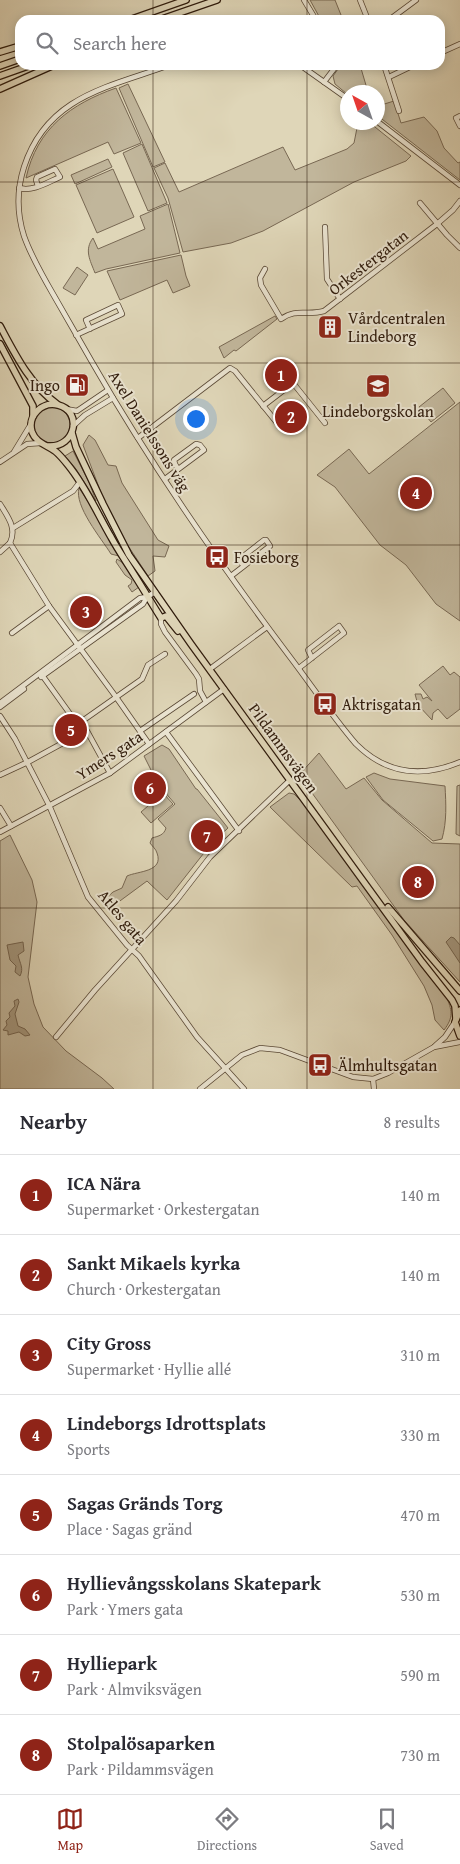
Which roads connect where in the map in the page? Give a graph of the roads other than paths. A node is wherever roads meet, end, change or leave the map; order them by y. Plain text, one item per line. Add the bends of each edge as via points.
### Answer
1 (186, 0) edge
2 (217, 0) edge
3 (304, 0) edge
4 (360, 0) edge
5 (416, 0) edge
6 (142, 15) edge
7 (174, 15) edge
8 (313, 15) edge
9 (366, 15) edge
10 (396, 15) edge
11 (460, 44) edge
12 (15, 48) edge
13 (445, 51) edge
14 (0, 52) edge
15 (15, 61) edge
16 (0, 66) edge
17 (17, 70) edge
18 (43, 70) edge
19 (156, 70) edge
20 (307, 70) edge
21 (333, 70) edge
22 (386, 70) edge
23 (403, 70) edge
24 (0, 76) edge
25 (388, 77) junction
26 (324, 82) junction
27 (0, 89) edge
28 (340, 93) edge
29 (399, 111) dead end
30 (458, 117) edge
31 (460, 126) edge
32 (385, 127) edge
33 (460, 185) edge
34 (38, 186) junction
35 (20, 188) junction
36 (460, 201) edge
37 (420, 203) dead end
38 (437, 224) junction
39 (325, 227) dead end
40 (460, 248) edge
41 (265, 269) dead end
42 (340, 299) junction
43 (0, 326) edge
44 (90, 328) junction
45 (76, 335) junction
46 (0, 344) edge
47 (108, 390) junction
48 (113, 398) junction
49 (59, 405) junction
50 (262, 405) junction
51 (65, 408) junction
52 (32, 420) junction
53 (325, 423) dead end
54 (278, 424) dead end
55 (73, 426) junction
56 (72, 433) junction
57 (138, 438) junction
58 (41, 444) junction
59 (48, 446) junction
60 (12, 454) junction
61 (0, 462) edge
62 (178, 469) junction
63 (165, 480) junction
64 (80, 482) junction
65 (0, 504) edge
66 (13, 528) junction
67 (10, 543) junction
68 (0, 552) edge
69 (244, 566) junction
70 (231, 576) junction
71 (155, 592) junction
72 (147, 597) junction
73 (49, 606) junction
74 (161, 618) junction
75 (267, 627) junction
76 (12, 633) dead end
77 (191, 644) junction
78 (79, 648) junction
79 (165, 654) dead end
80 (312, 658) junction
81 (299, 668) junction
82 (210, 669) junction
83 (42, 675) junction
84 (224, 689) junction
85 (194, 694) dead end
86 (116, 697) junction
87 (206, 702) junction
88 (0, 703) edge
89 (0, 707) edge
90 (0, 716) edge
91 (78, 724) junction
92 (140, 731) junction
93 (83, 732) junction
94 (166, 732) junction
95 (149, 744) junction
96 (28, 762) junction
97 (460, 762) edge
98 (110, 773) junction
99 (0, 775) edge
100 (290, 780) junction
101 (49, 805) junction
102 (0, 808) edge
103 (11, 826) junction
104 (239, 831) junction
105 (0, 832) edge
106 (355, 867) junction
107 (133, 950) junction
108 (460, 991) edge
109 (460, 1010) edge
110 (456, 1021) junction
111 (460, 1036) edge
112 (56, 1037) dead end
113 (460, 1042) edge
114 (434, 1046) junction
115 (225, 1068) junction
116 (373, 1079) junction
117 (200, 1089) edge
118 (244, 1089) edge
119 (374, 1089) edge

1 - 6 main road
2 - 7 main road
3 - 8 street
4 - 9 street
5 - 10 street
11 - 13 street
12 - 14 main road
15 - 16 main road
17 - 24 main road
18 - 27 main road
19 - 35 street, Axel Danielssons väg via 98,90 67,106 37,139 24,166
20 - 26 street
21 - 26 street
22 - 25 street
23 - 25 street
25 - 29 street
26 - 28 street
30 - 31 street
32 - 33 street
34 - 34 street via 60,177 57,170 37,177
34 - 35 street via 27,190
35 - 45 street, Axel Danielssons väg via 22,225 28,245
36 - 38 street, Orkestergatan
37 - 38 street
38 - 40 street
38 - 42 street, Orkestergatan
39 - 42 street via 327,278
41 - 42 street, Orkestergatan via 260,278 261,285 280,318 292,312 310,314 324,311
43 - 49 main road via 28,374
44 - 44 street via 122,314 118,306 86,320
44 - 45 street
45 - 47 street, Axel Danielssons väg
46 - 52 main road via 33,406
47 - 48 street, Axel Danielssons väg
47 - 51 street via 77,410
48 - 55 street
48 - 57 street, Axel Danielssons väg
49 - 51 main road
49 - 52 main road via 40,408
50 - 53 street via 293,383
50 - 54 street
50 - 57 street via 230,368
51 - 55 main road
52 - 58 main road via 33,435
52 - 60 street
55 - 56 main road, Pildammsvägen
56 - 59 main road via 62,444
56 - 71 main road, Pildammsvägen via 116,531
57 - 63 street, Axel Danielssons väg
58 - 59 main road, Pildammsvägen
58 - 60 street via 27,444
59 - 64 main road, Pildammsvägen via 67,463
60 - 61 street
62 - 62 street via 204,450 200,445 196,444 174,460
62 - 63 street
63 - 70 street, Axel Danielssons väg
64 - 66 street via 73,491
64 - 72 main road, Pildammsvägen
65 - 66 street
66 - 67 street
67 - 68 street
67 - 73 street
69 - 69 street via 270,546 266,540 241,558
69 - 70 street
70 - 75 street, Axel Danielssons väg
71 - 72 street
71 - 77 main road, Pildammsvägen
72 - 74 main road, Pildammsvägen
72 - 78 street via 140,598
73 - 76 street
73 - 78 street
74 - 77 main road, Pildammsvägen via 166,616
74 - 87 street via 165,632 199,679 200,691
75 - 81 street, Axel Danielssons väg
75 - 82 street
77 - 82 main road, Pildammsvägen
78 - 83 street
78 - 86 street
78 - 88 street
79 - 86 street via 148,665 142,678
80 - 80 street via 344,633 340,626 308,650
80 - 81 street
81 - 97 street, Axel Danielssons väg via 356,744 386,766 419,772 438,770
82 - 84 main road, Pildammsvägen
83 - 89 street
83 - 91 street
84 - 87 street, Ymers gata
84 - 100 main road, Pildammsvägen
85 - 92 street
86 - 91 street
86 - 92 street
87 - 94 street, Ymers gata
90 - 96 street, Atles gata
91 - 93 street
92 - 95 street
93 - 96 street
93 - 98 street via 90,734
94 - 95 street, Ymers gata
94 - 104 street
95 - 98 street, Ymers gata
96 - 99 street
96 - 101 street, Atles gata
98 - 101 street, Ymers gata
100 - 104 street
100 - 106 main road, Pildammsvägen
101 - 103 street, Ymers gata
101 - 107 street, Atles gata via 88,897
102 - 103 street
103 - 105 street, Ymers gata
104 - 107 street via 210,857
106 - 108 main road, Pildammsvägen
106 - 110 main road, Pildammsvägen via 452,1000
107 - 112 street
107 - 115 street, Atles gata via 192,1030
109 - 110 main road
110 - 111 main road, Pildammsvägen
110 - 114 street
113 - 114 street
114 - 116 street via 388,1074
115 - 116 street via 250,1051 265,1047 361,1079
115 - 117 street
115 - 118 street, Atles gata
116 - 119 street

